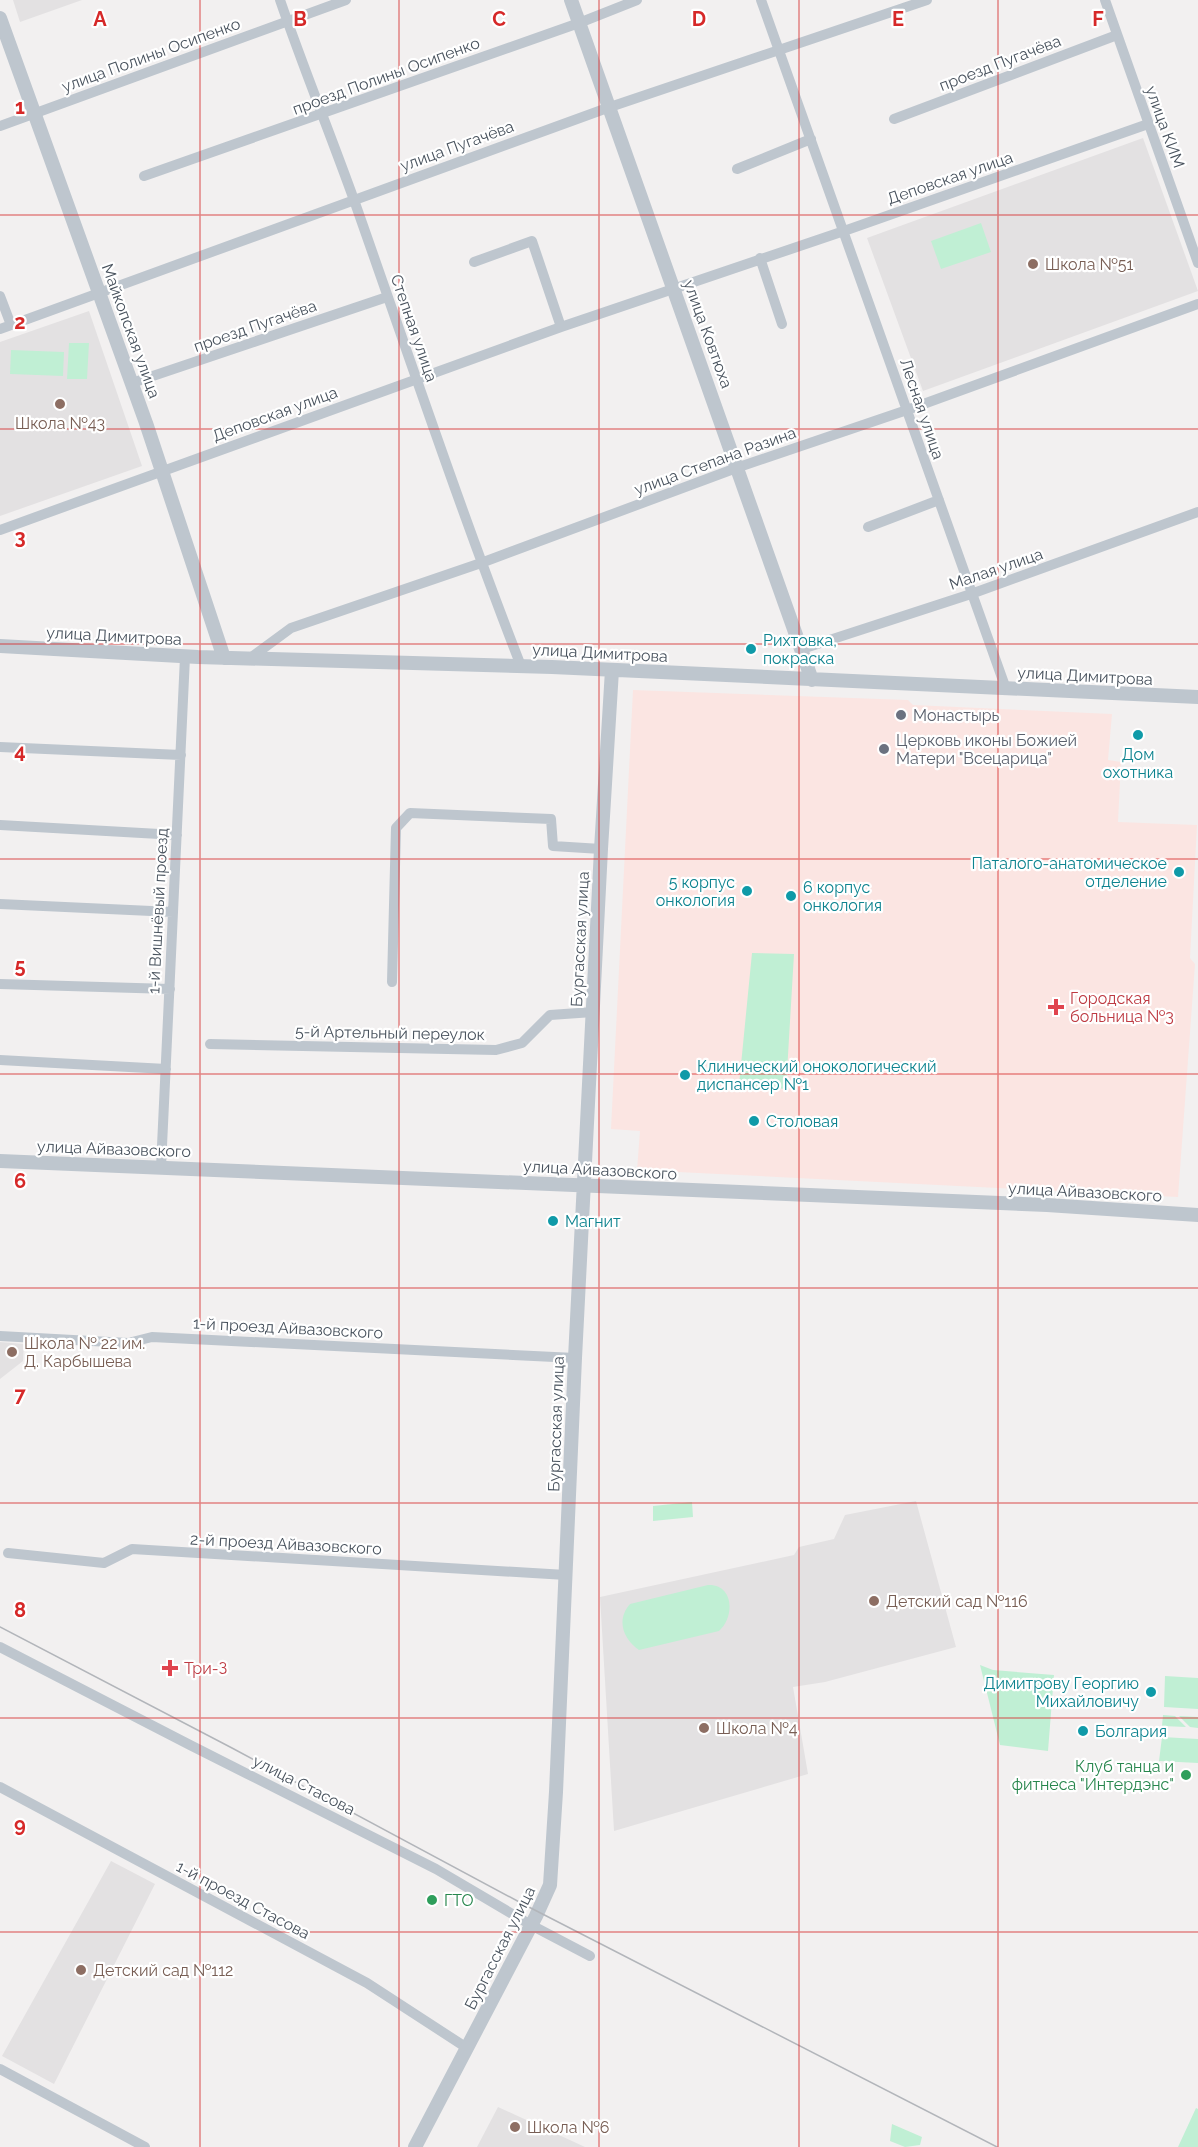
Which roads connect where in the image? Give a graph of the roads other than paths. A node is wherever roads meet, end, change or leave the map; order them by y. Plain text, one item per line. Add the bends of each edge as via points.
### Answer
1 (280, 0) edge
2 (346, 0) edge
3 (571, 0) edge
4 (637, 0) edge
5 (761, 0) edge
6 (927, 0) edge
7 (1105, 0) edge
8 (0, 18) edge
9 (287, 20) junction
10 (579, 23) junction
11 (1117, 35) junction
12 (778, 49) junction
13 (610, 107) junction
14 (34, 114) junction
15 (321, 115) junction
16 (894, 118) dead end
17 (1148, 124) junction
18 (0, 126) edge
19 (811, 139) junction
20 (737, 169) dead end
21 (144, 176) dead end
22 (353, 200) junction
23 (844, 231) junction
24 (760, 258) junction
25 (474, 262) dead end
26 (1198, 263) edge
27 (673, 288) junction
28 (100, 292) junction
29 (0, 296) edge
30 (387, 297) junction
31 (1198, 304) edge
32 (782, 324) dead end
33 (5, 327) edge
34 (561, 327) junction
35 (415, 379) junction
36 (132, 383) junction
37 (907, 410) junction
38 (739, 467) junction
39 (163, 471) junction
40 (939, 500) junction
41 (1198, 512) edge
42 (868, 527) dead end
43 (0, 530) edge
44 (481, 563) junction
45 (972, 594) junction
46 (0, 646) edge
47 (802, 649) junction
48 (185, 657) junction
49 (224, 658) junction
50 (249, 660) junction
51 (521, 666) junction
52 (612, 670) junction
53 (812, 680) junction
54 (1006, 689) junction
55 (1198, 697) edge
56 (0, 747) edge
57 (181, 755) junction
58 (0, 825) edge
59 (177, 835) junction
60 (600, 849) junction
61 (0, 904) edge
62 (173, 912) junction
63 (392, 982) dead end
64 (0, 984) edge
65 (170, 989) junction
66 (593, 1012) junction
67 (210, 1044) dead end
68 (0, 1060) edge
69 (166, 1069) junction
70 (0, 1161) edge
71 (161, 1167) junction
72 (585, 1185) junction
73 (1198, 1215) edge
74 (0, 1336) edge
75 (575, 1358) junction
76 (8, 1553) dead end
77 (566, 1575) junction
78 (0, 1647) edge
79 (0, 1787) edge
80 (531, 1925) junction
81 (590, 1956) dead end
82 (467, 2048) junction
83 (0, 2069) edge
84 (145, 2147) edge
85 (415, 2147) edge

1 - 9 street, Степная улица
2 - 9 street, улица Полины Осипенко
3 - 10 street, улица Ковтюха
4 - 10 street, проезд Полины Осипенко
5 - 12 street, Лесная улица
6 - 12 street, улица Пугачёва
7 - 11 street, улица КИМ
8 - 14 street, Майкопская улица
9 - 14 street, улица Полины Осипенко
9 - 15 street, Степная улица
10 - 13 street, улица Ковтюха
10 - 15 street, проезд Полины Осипенко
11 - 16 street, проезд Пугачёва
11 - 17 street, улица КИМ
12 - 13 street, улица Пугачёва
12 - 19 street, Лесная улица
13 - 22 street, улица Пугачёва
13 - 27 street, улица Ковтюха
14 - 18 street, улица Полины Осипенко
14 - 28 street, Майкопская улица
15 - 21 street, проезд Полины Осипенко
15 - 22 street, Степная улица
17 - 23 street, Деповская улица
17 - 26 street, улица КИМ
19 - 20 street
19 - 23 street, Лесная улица
22 - 28 street, улица Пугачёва
22 - 30 street, Степная улица
23 - 24 street, Деповская улица
23 - 37 street, Лесная улица
24 - 27 street, Деповская улица
24 - 32 street
25 - 34 street via 532,242
27 - 34 street, Деповская улица
27 - 38 street, улица Ковтюха
28 - 33 street, улица Пугачёва
28 - 36 street, Майкопская улица
29 - 33 street
30 - 35 street, Степная улица
30 - 36 street, проезд Пугачёва
31 - 37 street, улица Степана Разина
34 - 35 street, Деповская улица
35 - 39 street, Деповская улица
35 - 44 street, Степная улица
36 - 39 street, Майкопская улица
37 - 38 street, улица Степана Разина
37 - 40 street, Лесная улица
38 - 44 street, улица Степана Разина
38 - 47 street, улица Ковтюха
39 - 43 street, Деповская улица
39 - 49 street, Майкопская улица
40 - 42 street
40 - 45 street, Лесная улица
41 - 45 street, Малая улица
44 - 50 street, улица Степана Разина via 291,628
44 - 51 street, Степная улица
45 - 47 street, Малая улица
45 - 54 street, Лесная улица
46 - 48 street, улица Димитрова
47 - 53 street, улица Ковтюха
48 - 49 street, улица Димитрова
48 - 57 street, 1-й Вишнёвый проезд
49 - 50 street, улица Димитрова
50 - 51 street, улица Димитрова
51 - 52 street, улица Димитрова
52 - 53 street, улица Димитрова
52 - 60 street, Бургасская улица
53 - 54 street, улица Димитрова
54 - 55 street, улица Димитрова
56 - 57 street
57 - 59 street, 1-й Вишнёвый проезд
58 - 59 street
59 - 62 street, 1-й Вишнёвый проезд
60 - 63 street via 553,846 551,819 410,813 396,828
60 - 66 street, Бургасская улица
61 - 62 street
62 - 65 street, 1-й Вишнёвый проезд
64 - 65 street
65 - 69 street, 1-й Вишнёвый проезд
66 - 67 street, 5-й Артельный переулок via 550,1015 522,1043 496,1050
66 - 72 street, Бургасская улица
68 - 69 street
69 - 71 street, 1-й Вишнёвый проезд
70 - 71 street, улица Айвазовского
71 - 72 street, улица Айвазовского
72 - 73 street, улица Айвазовского
72 - 75 street, Бургасская улица
74 - 75 street, 1-й проезд Айвазовского via 120,1342 152,1337
75 - 77 street, Бургасская улица
76 - 77 street, 2-й проезд Айвазовского via 104,1563 132,1549
77 - 80 street, Бургасская улица via 550,1885
78 - 80 street, улица Стасова via 436,1869
79 - 82 street, 1-й проезд Стасова via 348,1973
80 - 81 street, улица Стасова
80 - 82 street, Бургасская улица
82 - 85 street, Бургасская улица
83 - 84 street

